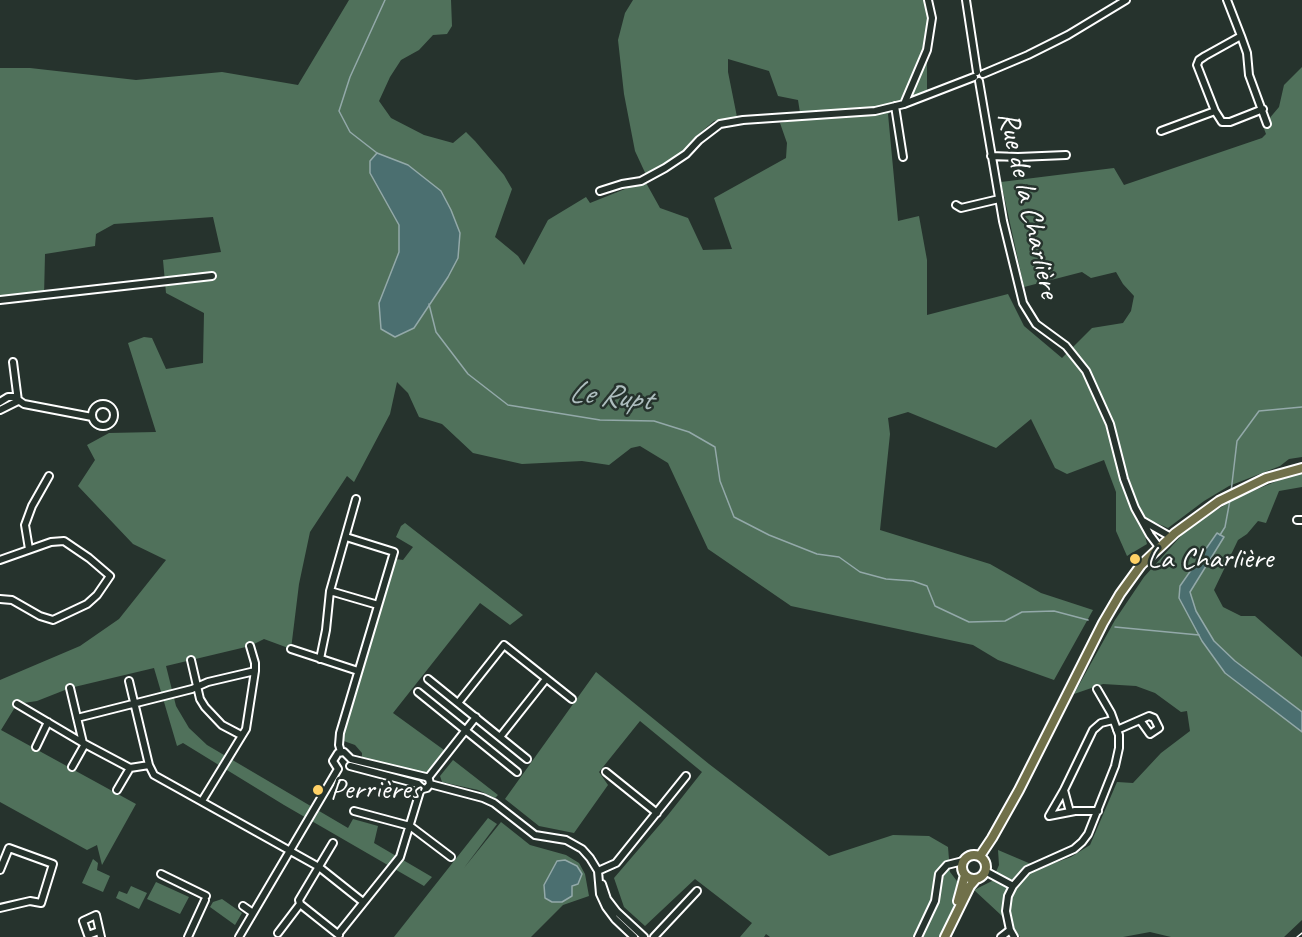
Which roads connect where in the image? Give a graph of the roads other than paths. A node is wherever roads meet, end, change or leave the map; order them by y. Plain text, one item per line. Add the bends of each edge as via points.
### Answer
1 (928, 0) edge
2 (966, 0) edge
3 (1126, 0) edge
4 (1227, 0) edge
5 (1241, 36) junction
6 (978, 76) junction
7 (904, 104) junction
8 (895, 106) junction
9 (1263, 110) junction
10 (1215, 111) junction
11 (1267, 124) dead end
12 (1161, 132) dead end
13 (1066, 155) dead end
14 (991, 156) junction
15 (903, 157) dead end
16 (600, 191) dead end
17 (999, 200) junction
18 (956, 205) dead end
19 (212, 276) dead end
20 (0, 300) edge
21 (14, 362) dead end
22 (18, 401) junction
23 (0, 402) edge
24 (0, 410) edge
25 (92, 417) dead end
26 (1302, 468) edge
27 (49, 476) dead end
28 (356, 499) dead end
29 (1142, 521) junction
30 (346, 537) junction
31 (1171, 537) junction
32 (1159, 547) junction
33 (29, 549) junction
34 (0, 560) edge
35 (330, 591) junction
36 (0, 599) edge
37 (378, 605) junction
38 (250, 646) dead end
39 (291, 650) dead end
40 (320, 658) junction
41 (191, 660) dead end
42 (255, 670) junction
43 (358, 671) junction
44 (428, 679) dead end
45 (546, 679) junction
46 (129, 681) dead end
47 (70, 688) dead end
48 (196, 688) junction
49 (1097, 689) dead end
50 (418, 692) dead end
51 (572, 699) dead end
52 (458, 703) junction
53 (17, 704) dead end
54 (135, 704) junction
55 (476, 717) junction
56 (77, 718) junction
57 (1113, 720) junction
58 (1140, 720) dead end
59 (48, 722) junction
60 (466, 730) junction
61 (1117, 730) junction
62 (241, 735) junction
63 (500, 737) junction
64 (84, 743) junction
65 (36, 747) dead end
66 (341, 752) junction
67 (527, 759) dead end
68 (350, 762) junction
69 (149, 765) junction
70 (72, 767) dead end
71 (129, 768) junction
72 (338, 769) junction
73 (517, 772) dead end
74 (606, 772) dead end
75 (686, 776) dead end
76 (427, 780) junction
77 (419, 786) junction
78 (117, 790) dead end
79 (1064, 790) junction
80 (202, 801) junction
81 (354, 811) dead end
82 (1098, 811) junction
83 (1070, 812) junction
84 (657, 813) junction
85 (410, 826) junction
86 (333, 843) dead end
87 (290, 850) junction
88 (2, 856) edge
89 (980, 856) junction
90 (451, 857) dead end
91 (963, 861) junction
92 (319, 867) junction
93 (0, 870) edge
94 (598, 871) junction
95 (985, 871) junction
96 (161, 874) dead end
97 (965, 875) junction
98 (976, 879) junction
99 (600, 881) junction
100 (1013, 886) junction
101 (697, 891) dead end
102 (363, 902) junction
103 (300, 904) junction
104 (243, 906) dead end
105 (0, 908) edge
106 (253, 913) junction
107 (949, 928) junction
108 (1010, 930) junction
109 (278, 933) dead end
110 (339, 935) edge
111 (188, 937) edge
112 (239, 937) edge
113 (634, 937) edge
114 (644, 937) edge
115 (654, 937) edge
116 (918, 937) edge
117 (945, 937) edge
118 (1001, 937) edge
119 (1014, 937) edge

1 - 7 street via 932,18 927,50
2 - 6 street, Rue de la Charlière
3 - 6 street via 1059,40
4 - 5 street
5 - 9 street via 1249,75
5 - 10 street via 1205,56 1197,65
6 - 7 street
6 - 14 street, Rue de la Charlière
7 - 8 street
8 - 15 street
8 - 16 street via 720,124 665,168 641,181
9 - 10 street via 1226,123
9 - 11 street
10 - 12 street
13 - 14 street
14 - 17 street, Rue de la Charlière
17 - 18 street via 961,208
17 - 29 street, Rue de la Charlière via 1023,303 1036,324 1066,346 1086,371 1110,424 1124,478
19 - 20 street
21 - 22 street
22 - 23 street via 8,397
22 - 24 street
22 - 25 street
26 - 31 main road via 1228,495
27 - 33 street via 25,525
28 - 30 street
29 - 31 street
29 - 32 street, Rue de la Charlière
30 - 35 street
30 - 37 street via 394,552
31 - 32 main road
32 - 89 main road via 1141,565 1111,609 1019,790
33 - 34 street
33 - 36 street via 64,541 109,573 110,578 87,604 53,620 12,600
35 - 37 street
35 - 40 street
37 - 43 street
38 - 42 street
39 - 40 street
40 - 43 street
41 - 48 street
42 - 48 street
42 - 62 street via 246,729
43 - 66 street via 340,734
44 - 52 street
45 - 51 street
45 - 52 street via 504,645
45 - 63 street
46 - 54 street
47 - 56 street
48 - 54 street
48 - 62 street via 209,713
49 - 57 street
50 - 60 street
52 - 55 street
53 - 59 street
54 - 56 street
54 - 69 street
55 - 60 street
55 - 63 street
56 - 64 street
57 - 61 street
57 - 79 street via 1094,730
58 - 61 street
59 - 64 street
59 - 65 street
60 - 73 street
60 - 76 street
61 - 82 street via 1119,748
62 - 80 street
63 - 67 street
64 - 70 street
64 - 71 street
66 - 68 street via 347,754
66 - 72 street via 334,758
68 - 72 street via 345,770
68 - 76 street
68 - 77 street
69 - 71 street
69 - 80 street via 160,779
71 - 78 street
72 - 87 street
74 - 84 street
75 - 84 street
76 - 77 street via 418,780
76 - 77 street via 425,789
76 - 94 street via 494,803 535,835 577,845
77 - 85 street
79 - 83 street
79 - 83 street via 1049,819
80 - 87 street
81 - 85 street
82 - 83 street
82 - 100 street via 1088,834 1074,849 1027,870
84 - 94 street via 616,863
85 - 90 street
85 - 102 street via 400,857
86 - 92 street
87 - 92 street
87 - 106 street
88 - 93 street
88 - 105 street via 9,848 53,864 41,903 30,901
89 - 91 main road via 968,856
89 - 95 main road via 986,864
91 - 97 main road
91 - 116 street via 947,865 939,874 935,901
92 - 102 street
92 - 103 street
94 - 99 street
95 - 98 main road
95 - 100 street
96 - 111 street via 205,898
97 - 98 main road
97 - 107 main road
98 - 107 main road
99 - 113 street via 606,907
99 - 114 street via 617,912
100 - 108 street via 1006,911
101 - 115 street
102 - 110 street
103 - 109 street
103 - 110 street
104 - 106 street
106 - 112 street
107 - 117 main road
108 - 118 street
108 - 119 street

